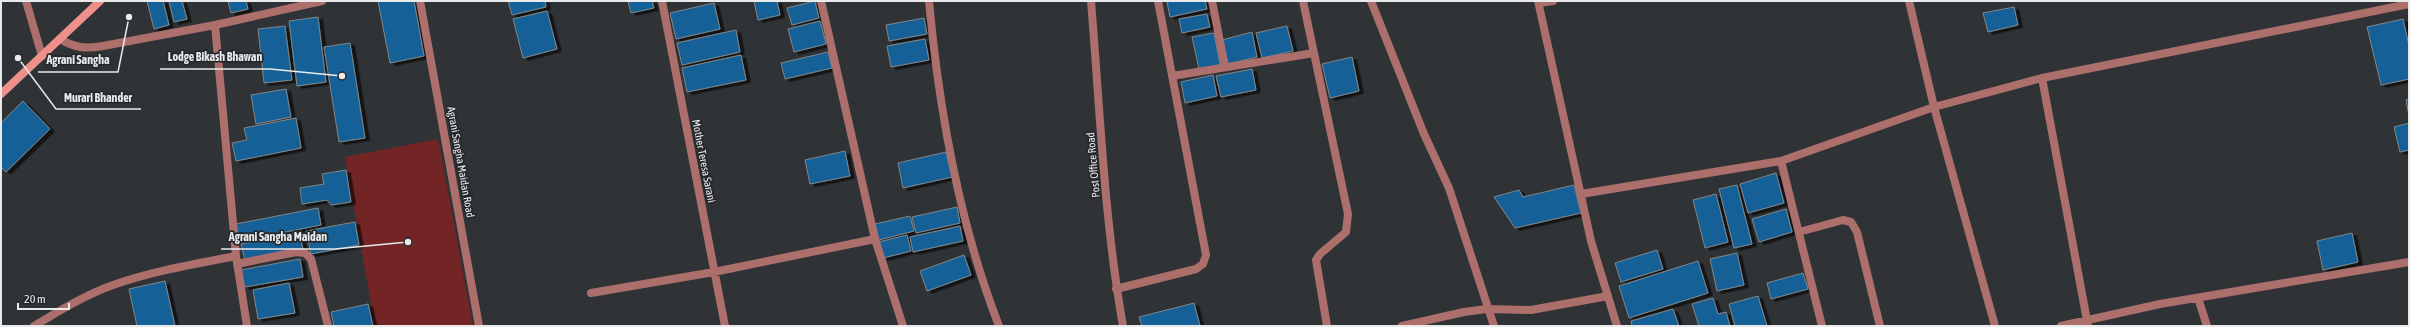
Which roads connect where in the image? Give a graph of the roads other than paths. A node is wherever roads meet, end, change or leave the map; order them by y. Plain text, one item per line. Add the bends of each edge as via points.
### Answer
1 (26, 1) edge
2 (100, 1) edge
3 (322, 1) edge
4 (420, 1) edge
5 (662, 1) edge
6 (821, 1) edge
7 (929, 1) edge
8 (1091, 1) edge
9 (1158, 1) edge
10 (1212, 1) edge
11 (1303, 1) edge
12 (1371, 1) edge
13 (1553, 1) edge
14 (1909, 1) edge
15 (1538, 2) edge
16 (2409, 4) edge
17 (215, 26) junction
18 (60, 39) junction
19 (1314, 53) junction
20 (42, 56) junction
21 (1225, 67) junction
22 (1172, 76) junction
23 (2042, 78) junction
24 (1, 94) edge
25 (1934, 106) junction
26 (1781, 161) junction
27 (1581, 194) junction
28 (1799, 232) junction
29 (874, 239) junction
30 (236, 260) junction
31 (2409, 262) edge
32 (714, 272) junction
33 (1116, 289) junction
34 (591, 293) dead end
35 (1608, 296) junction
36 (2198, 298) junction
37 (1487, 310) junction
38 (2087, 323) edge
39 (34, 326) edge
40 (247, 326) edge
41 (328, 326) edge
42 (479, 326) edge
43 (725, 326) edge
44 (903, 326) edge
45 (999, 326) edge
46 (1122, 326) edge
47 (1327, 326) edge
48 (1402, 326) edge
49 (1494, 326) edge
50 (1617, 326) edge
51 (1822, 326) edge
52 (1880, 326) edge
53 (1995, 326) edge
54 (2061, 326) edge
55 (2207, 326) edge

1 - 20 street
2 - 18 main road
3 - 17 street
4 - 42 street, Agrani Sangha Maidan Road
5 - 32 street, Mother Teresa Sarani
6 - 29 street
7 - 45 street via 946,131 967,227 983,285
8 - 33 street, Post Office Road
9 - 22 street
10 - 21 street
11 - 19 street
12 - 37 street via 1424,134 1449,188
13 - 15 street
14 - 25 street
15 - 27 street
16 - 23 street
17 - 18 street via 85,49 72,46
17 - 30 street
18 - 20 main road
19 - 21 street
19 - 47 street via 1348,214 1346,232 1316,260
20 - 24 main road
21 - 22 street
22 - 33 street via 1206,255 1203,264 1196,270
23 - 25 street
23 - 38 street
25 - 26 street
25 - 53 street
26 - 27 street
26 - 28 street
27 - 35 street via 1591,241
28 - 51 street
28 - 52 street via 1843,220 1851,222 1857,232
29 - 32 street
29 - 44 street
30 - 39 street via 157,272 112,285 72,303
30 - 40 street
30 - 41 street via 305,253 311,258
31 - 36 street
32 - 34 street
32 - 43 street, Mother Teresa Sarani
33 - 46 street, Post Office Road
35 - 37 street via 1531,310
35 - 50 street
36 - 38 street
36 - 55 street
37 - 48 street via 1464,312
37 - 49 street
38 - 54 street

